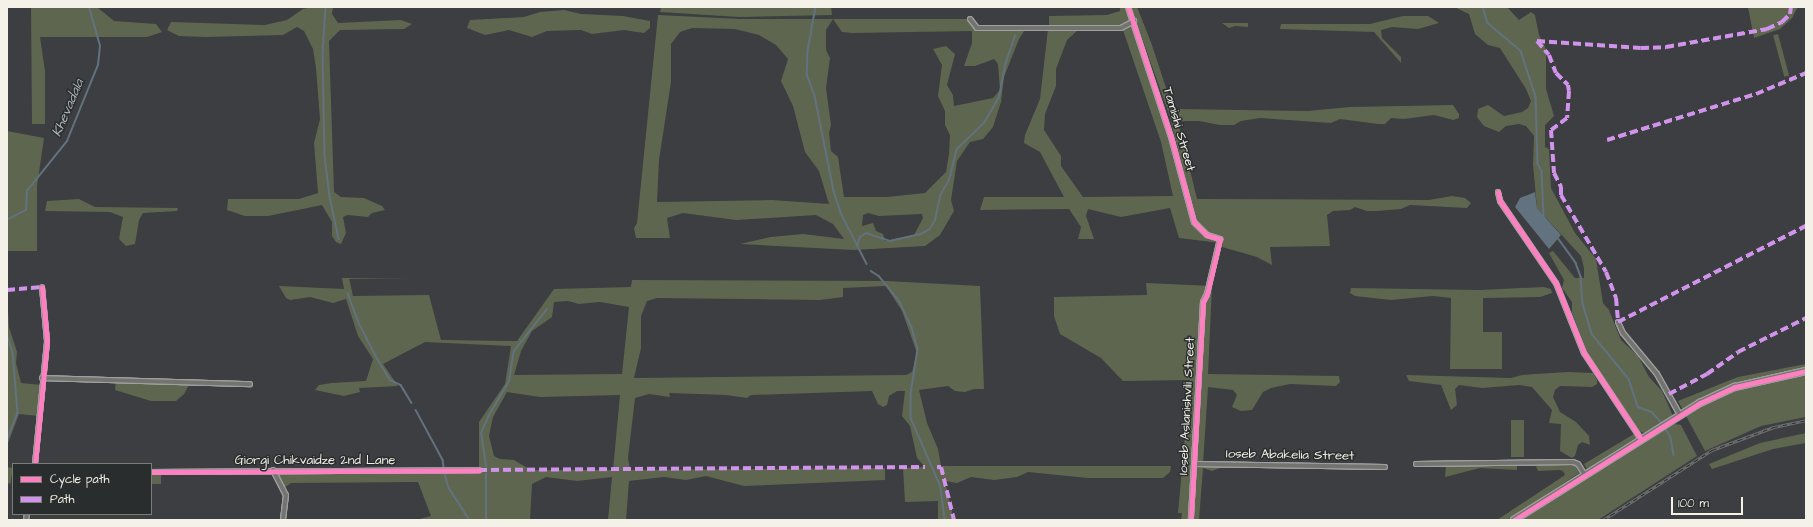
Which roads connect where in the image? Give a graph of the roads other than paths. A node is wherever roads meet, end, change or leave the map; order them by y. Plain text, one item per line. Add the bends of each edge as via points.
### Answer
1 (1128, 7) edge
2 (970, 19) dead end
3 (1134, 21) junction
4 (1498, 192) dead end
5 (1220, 243) joint
6 (42, 287) dead end
7 (1618, 322) dead end
8 (1806, 371) edge
9 (42, 378) junction
10 (250, 384) dead end
11 (1680, 415) junction
12 (1641, 439) junction
13 (35, 463) edge
14 (1195, 464) junction
15 (1416, 464) dead end
16 (1385, 467) dead end
17 (273, 470) junction
18 (480, 470) dead end
19 (152, 472) edge
20 (1585, 475) junction
21 (283, 520) edge
22 (1192, 520) edge
23 (1514, 520) edge

1 - 3 street, Tamishi Street
2 - 3 street via 977,28 1121,28
3 - 5 street, Tamishi Street via 1171,137 1192,218 1198,228 1207,235 1220,239
4 - 12 street via 1500,201 1556,283 1584,353
5 - 14 street, Ioseb Aslanishvili Street via 1203,302
6 - 9 street via 47,341
7 - 11 street via 1623,333 1657,374
8 - 11 street via 1735,387
9 - 10 street
9 - 13 street
11 - 12 street
12 - 20 street
14 - 16 street, Ioseb Abakelia Street
14 - 22 street, Ioseb Aslanishvili Street
15 - 20 street via 1573,462 1578,464
17 - 18 street, Giorgi Chikvaidze 2nd Lane
17 - 19 street, Giorgi Chikvaidze 2nd Lane
17 - 21 street via 286,495
20 - 23 street

